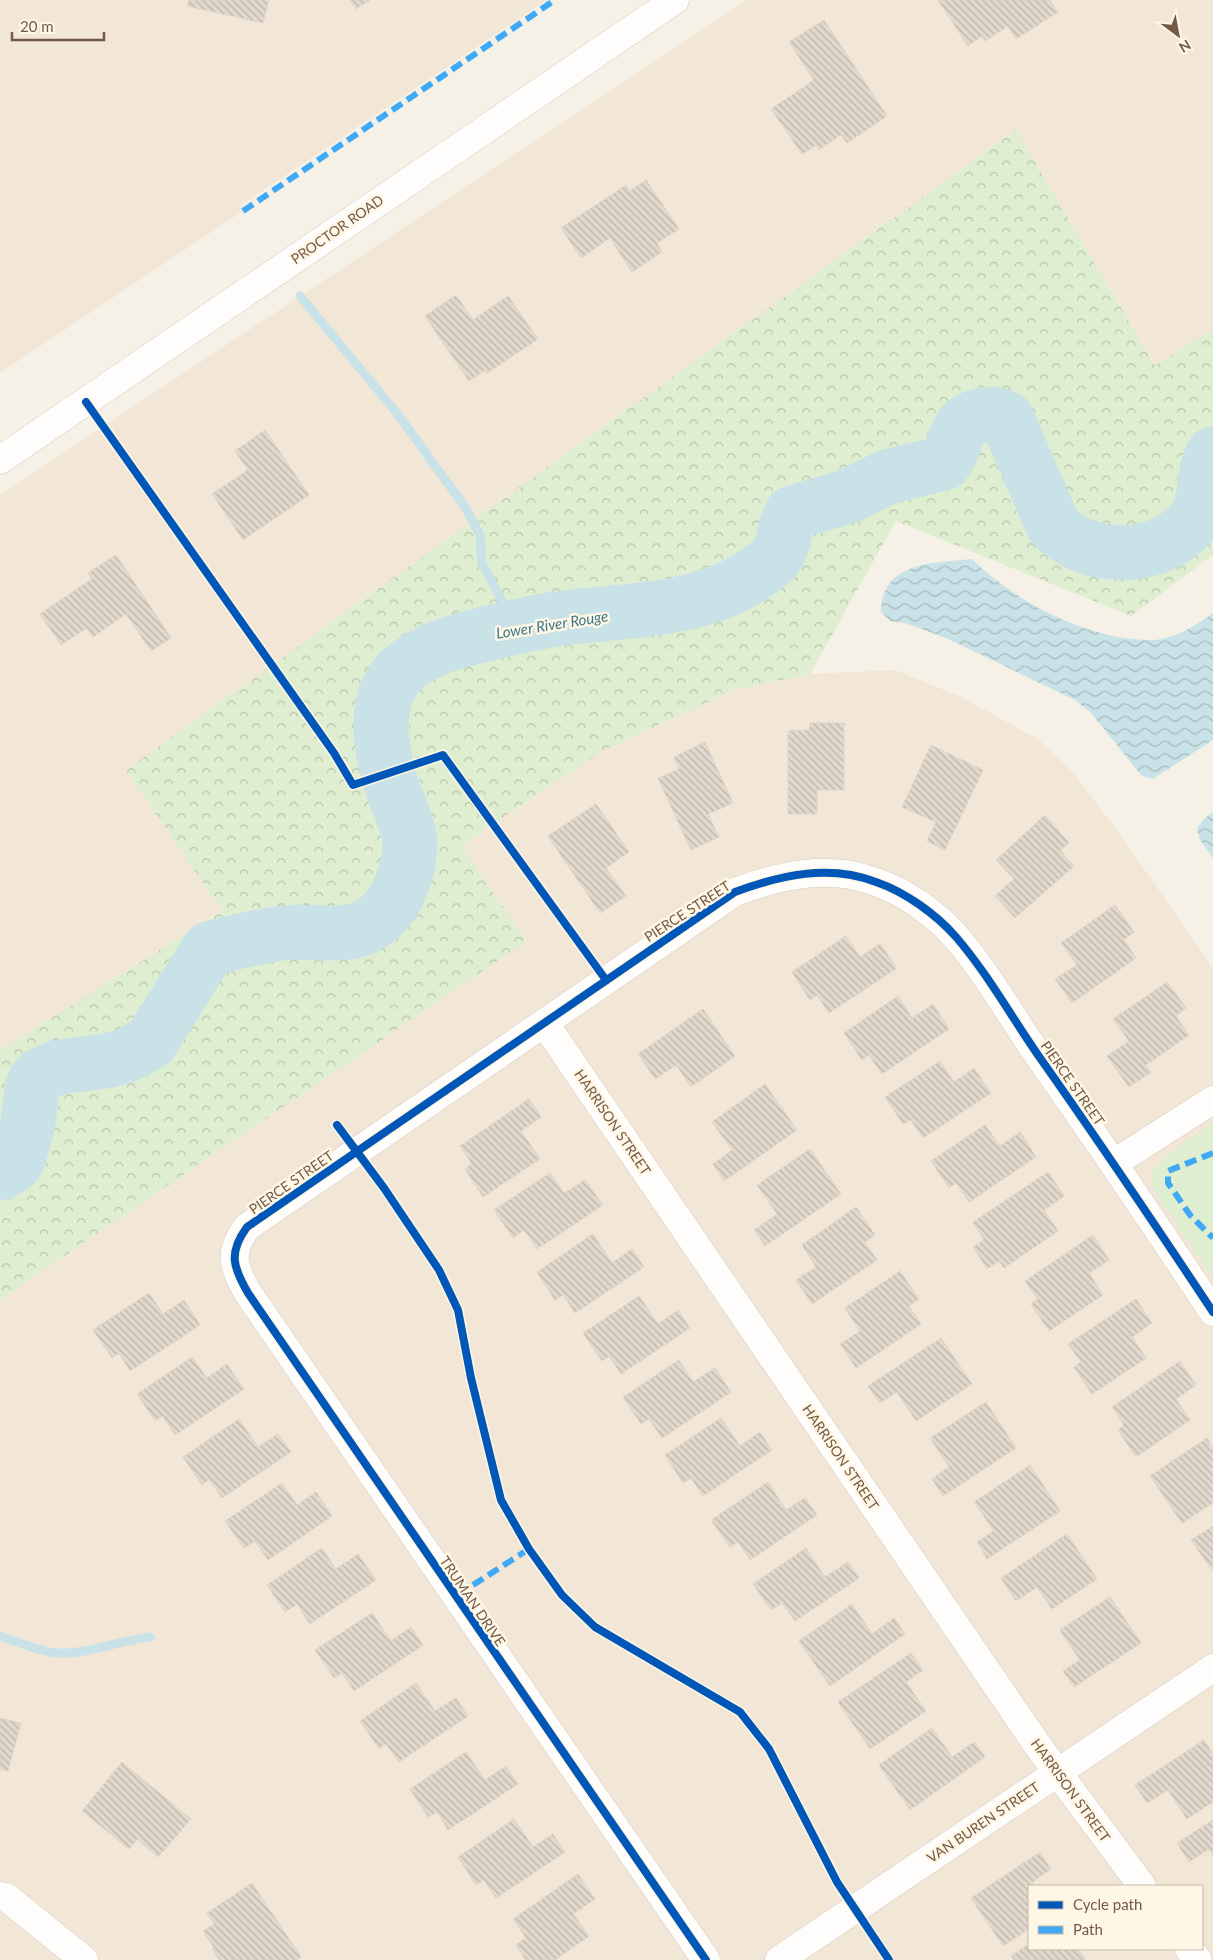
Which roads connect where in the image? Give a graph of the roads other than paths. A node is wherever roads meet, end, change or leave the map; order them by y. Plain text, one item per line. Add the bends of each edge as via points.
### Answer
1 (676, 0) edge
2 (0, 460) edge
3 (545, 1024) junction
4 (1213, 1100) edge
5 (1114, 1163) junction
6 (236, 1250) joint
7 (1213, 1312) edge
8 (1213, 1668) edge
9 (1058, 1772) junction
10 (1141, 1885) edge
11 (0, 1896) edge
12 (1190, 1950) edge
13 (84, 1960) edge
14 (706, 1960) edge
15 (779, 1960) edge
16 (1198, 1960) edge

1 - 2 street, PROCTOR ROAD
3 - 5 street, PIERCE STREET via 736,892 783,876 806,873 831,873 875,881 917,903 955,936
3 - 6 street, PIERCE STREET via 247,1227
3 - 9 street, HARRISON STREET
4 - 5 street
5 - 7 street, PIERCE STREET
6 - 14 street, TRUMAN DRIVE via 234,1264 248,1293
8 - 9 street, VAN BUREN STREET
9 - 10 street, HARRISON STREET
9 - 15 street, VAN BUREN STREET
11 - 13 street via 6,1897
12 - 16 street

